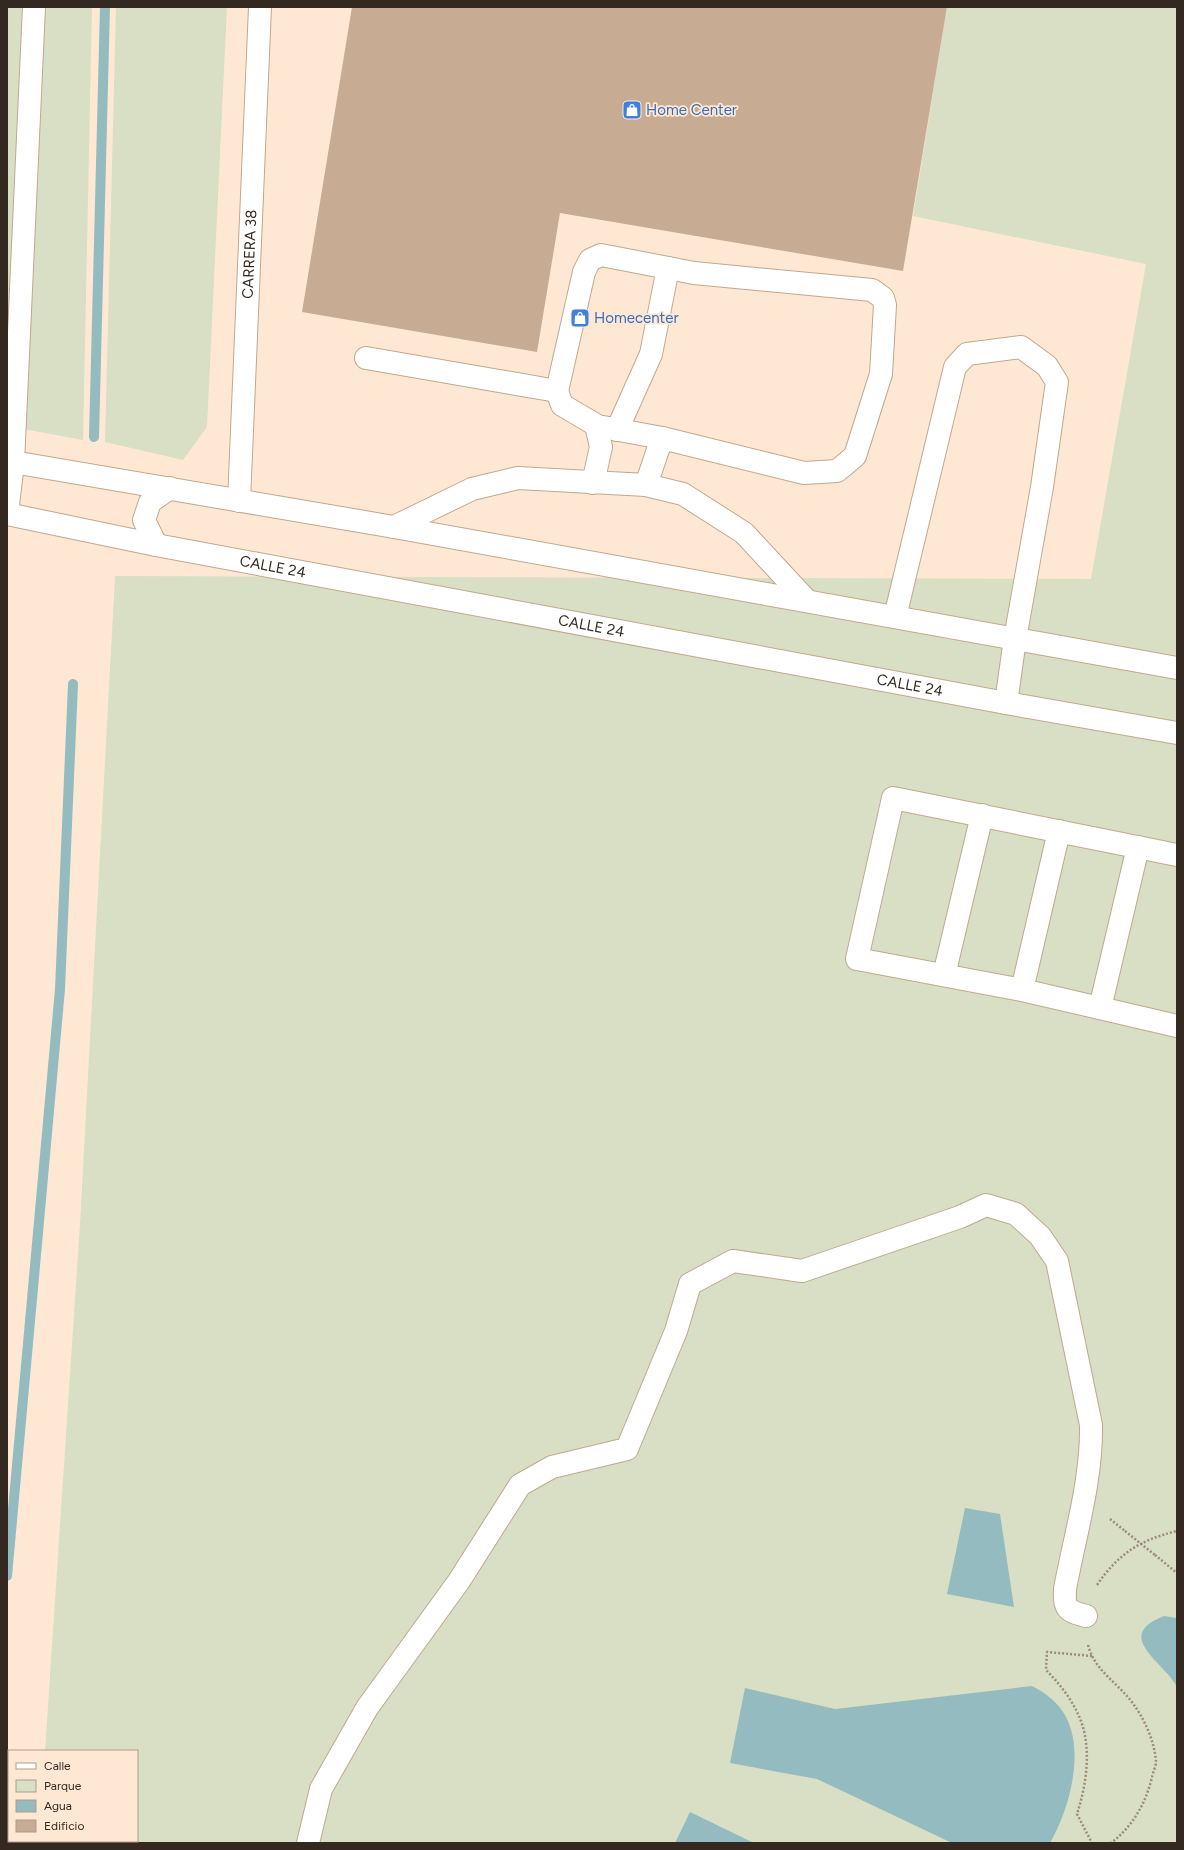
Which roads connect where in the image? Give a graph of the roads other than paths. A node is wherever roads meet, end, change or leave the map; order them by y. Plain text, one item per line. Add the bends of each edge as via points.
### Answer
1 (34, 7) edge
2 (260, 7) edge
3 (668, 268) junction
4 (366, 358) dead end
5 (557, 391) junction
6 (596, 425) junction
7 (617, 430) junction
8 (662, 438) junction
9 (10, 462) edge
10 (593, 483) junction
11 (646, 485) junction
12 (170, 488) junction
13 (239, 501) junction
14 (7, 514) edge
15 (394, 527) junction
16 (156, 545) junction
17 (807, 601) junction
18 (895, 618) junction
19 (1015, 639) junction
20 (1177, 668) edge
21 (1006, 703) junction
22 (1177, 733) edge
23 (982, 815) junction
24 (1059, 831) junction
25 (1138, 847) junction
26 (1177, 855) edge
27 (944, 975) junction
28 (1022, 990) junction
29 (1100, 1008) junction
30 (1176, 1022) edge
31 (1086, 1616) road end
32 (308, 1843) edge

1 - 9 street
2 - 13 street, CARRERA 38
3 - 5 street via 601,255 590,260 584,272
3 - 7 street via 651,354
3 - 8 street via 694,273 872,290 883,298 885,305 881,374 855,456 837,471 804,473
4 - 5 street
5 - 6 street via 562,405
6 - 7 street
6 - 10 street via 601,447
7 - 8 street
8 - 11 street
9 - 12 street
9 - 14 street
10 - 11 street
10 - 15 street via 518,478 472,489
11 - 17 street via 683,494 744,533
12 - 13 street
12 - 16 street via 150,502 144,520
13 - 15 street
14 - 16 street, CALLE 24
15 - 17 street
16 - 21 street, CALLE 24
17 - 18 street
18 - 19 street
18 - 19 street via 955,367 967,354 1021,347 1047,366 1057,382 1042,488
19 - 20 street
19 - 21 street
21 - 22 street, CALLE 24
23 - 24 street
23 - 27 street
23 - 27 street via 893,798 858,959
24 - 25 street
24 - 28 street
25 - 26 street
25 - 29 street
27 - 28 street
28 - 29 street
29 - 30 street
31 - 32 street via 1072,1612 1064,1600 1089,1470 1091,1424 1057,1261 1040,1236 1016,1214 986,1205 960,1217 802,1271 733,1261 690,1284 676,1331 627,1449 552,1467 520,1485 459,1581 367,1708 320,1789

